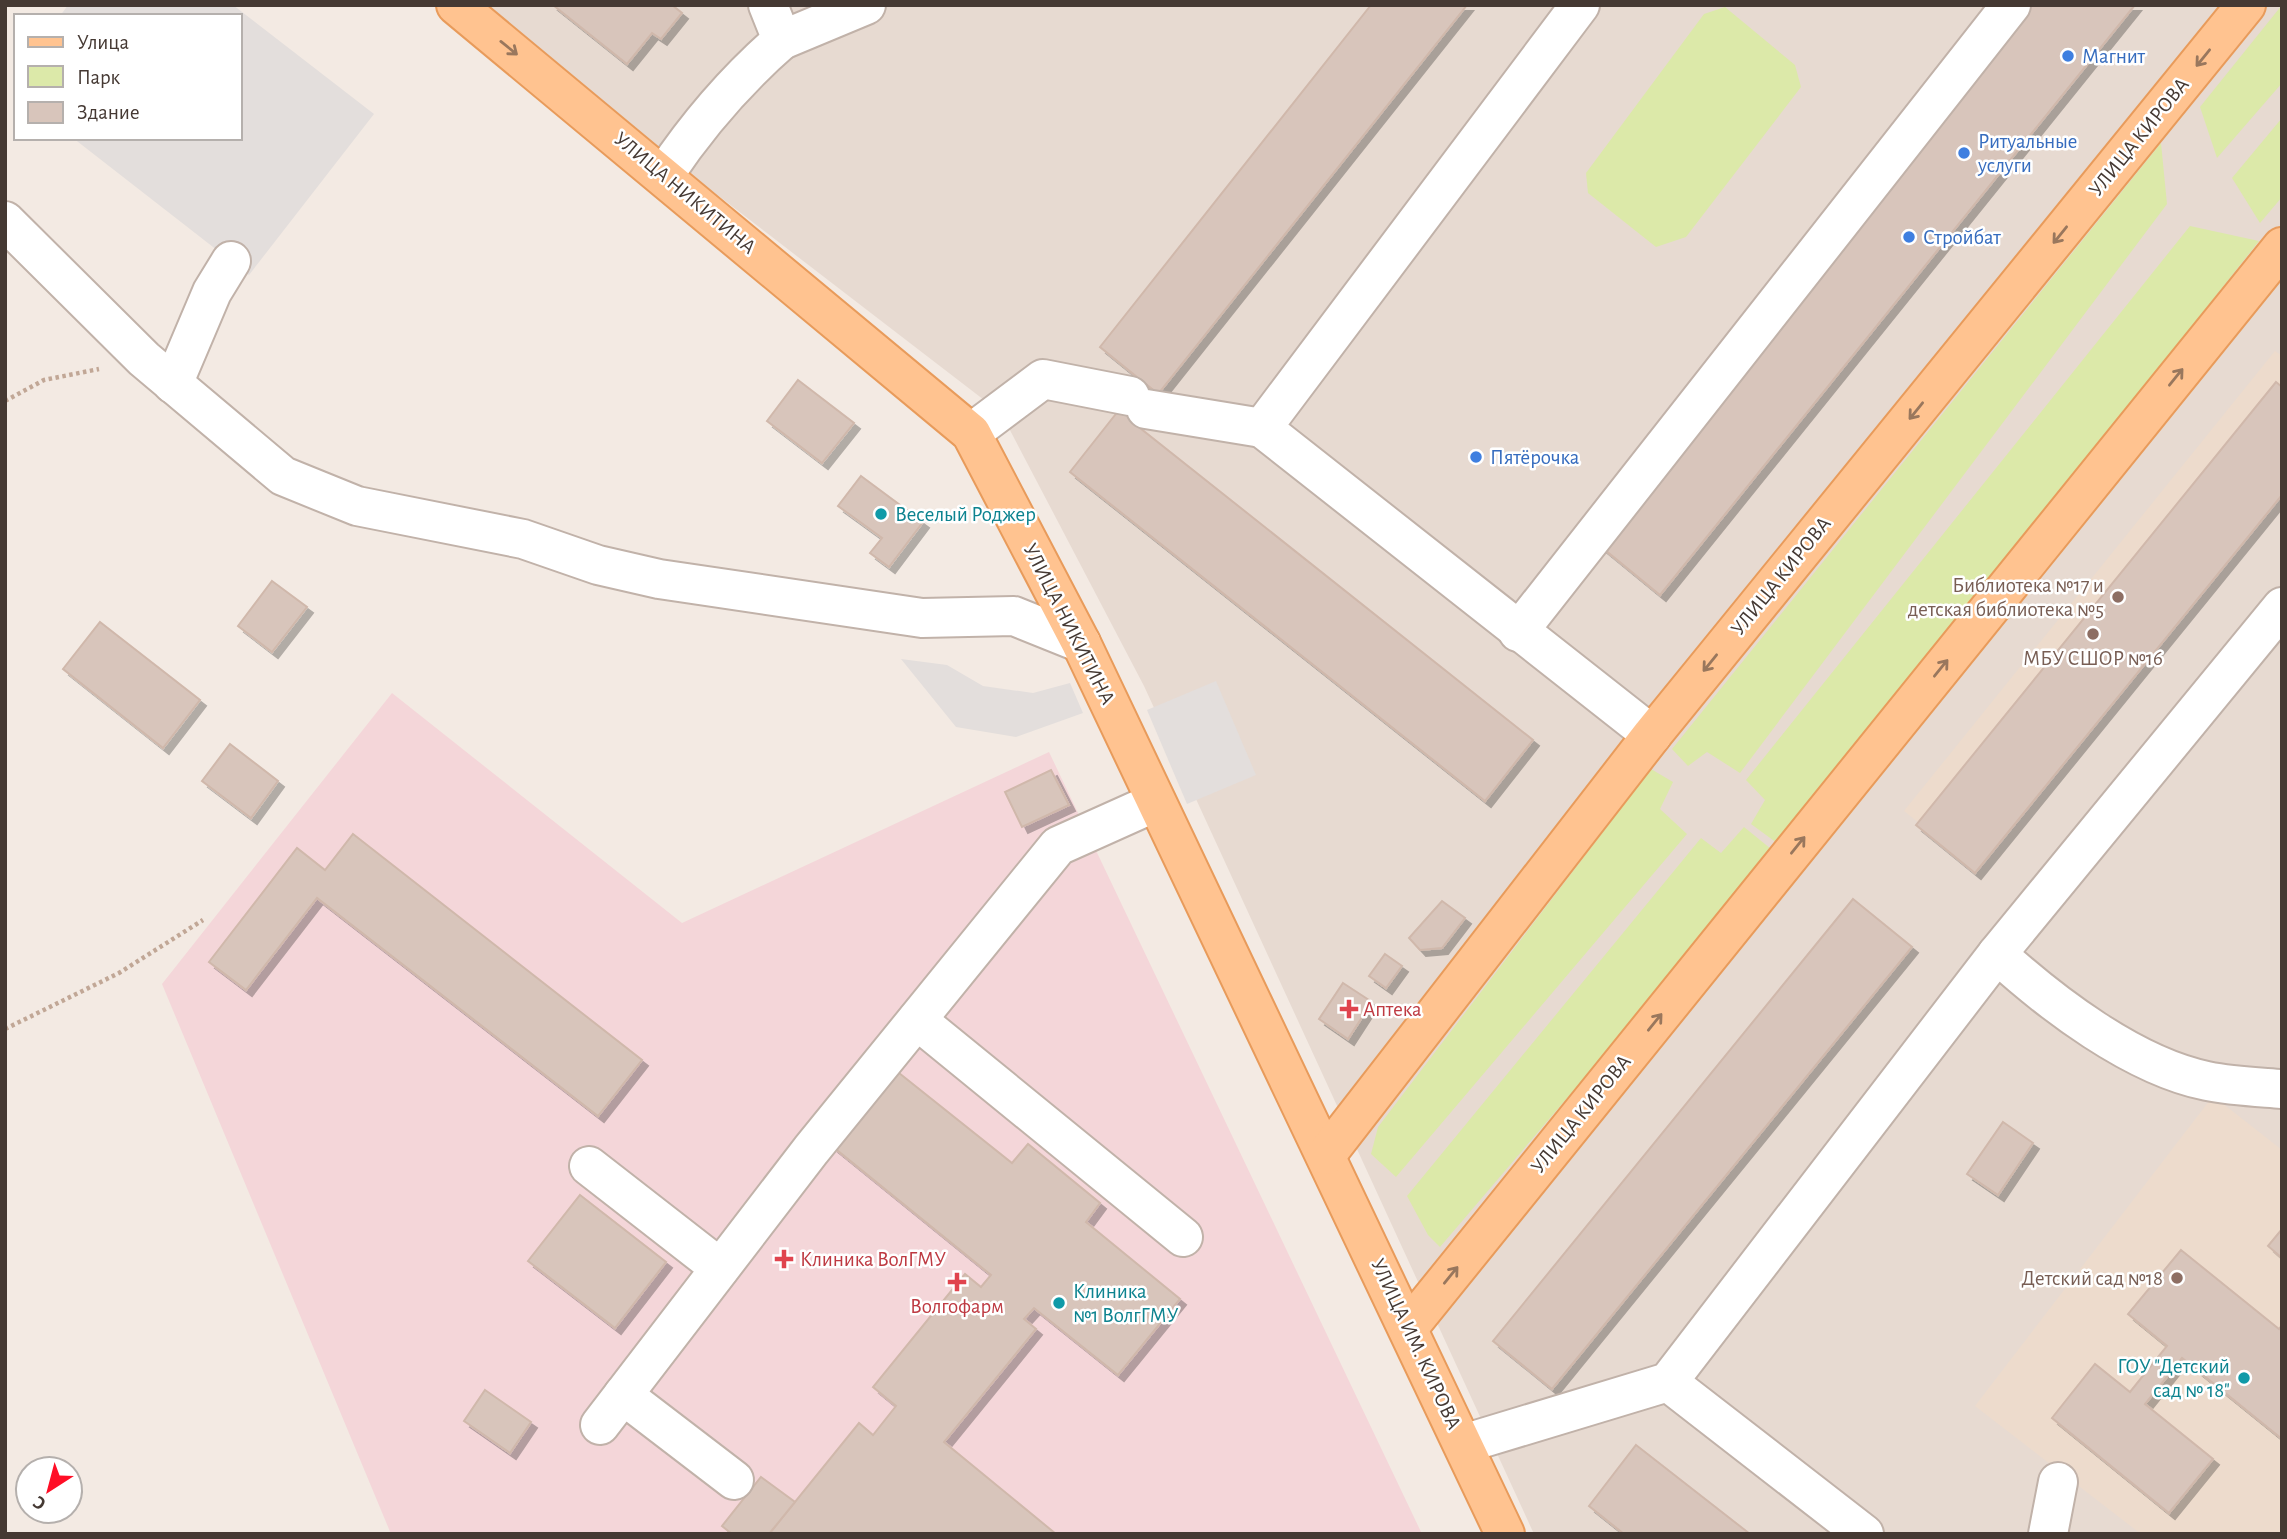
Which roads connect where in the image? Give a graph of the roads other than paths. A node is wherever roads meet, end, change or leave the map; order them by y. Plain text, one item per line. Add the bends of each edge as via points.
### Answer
1 (456, 5) edge
2 (768, 5) edge
3 (866, 5) edge
4 (1580, 5) edge
5 (2011, 5) edge
6 (2246, 5) edge
7 (782, 40) junction
8 (664, 175) junction
9 (5, 221) edge
10 (2282, 247) edge
11 (231, 261) dead end
12 (173, 384) junction
13 (1262, 428) junction
14 (971, 433) junction
15 (2282, 607) edge
16 (1518, 632) junction
17 (1081, 643) junction
18 (1652, 735) junction
19 (1156, 802) junction
20 (1997, 954) junction
21 (917, 1020) junction
22 (2282, 1089) edge
23 (1326, 1155) junction
24 (589, 1166) dead end
25 (1183, 1237) dead end
26 (720, 1268) junction
27 (1408, 1328) junction
28 (1668, 1382) junction
29 (623, 1395) junction
30 (600, 1426) dead end
31 (1463, 1444) junction
32 (734, 1480) dead end
33 (2058, 1482) dead end
34 (1505, 1534) edge
35 (1864, 1534) edge
36 (2048, 1534) edge

1 -> 8 main road, УЛИЦА НИКИТИНА
2 - 7 lane
3 - 7 lane
4 - 13 lane
5 - 16 lane
6 -> 18 main road, УЛИЦА КИРОВА
7 - 8 lane via 717,104
8 - 14 main road, УЛИЦА НИКИТИНА
9 - 12 lane
27 -> 10 main road, УЛИЦА КИРОВА
11 - 12 lane via 212,292
12 - 17 lane via 283,476 357,506 523,539 598,565 659,579 922,618 1014,616
13 - 14 lane via 1043,379
13 - 16 lane
14 - 17 main road, УЛИЦА НИКИТИНА
15 - 20 lane
16 - 18 lane
17 - 19 main road, УЛИЦА НИКИТИНА
18 - 23 main road, УЛИЦА КИРОВА
19 - 21 lane via 1058,846
19 - 23 main road, УЛИЦА НИКИТИНА
20 - 22 lane via 2066,1010 2141,1057 2205,1080
20 - 28 lane
21 - 25 lane
21 - 26 lane
23 - 27 main road, УЛИЦА ИМ. КИРОВА
24 - 26 lane
26 - 29 lane
27 - 31 main road, УЛИЦА ИМ. КИРОВА
28 - 31 lane
28 - 35 lane
29 - 30 lane
29 - 32 lane
31 - 34 main road, УЛИЦА ИМ. КИРОВА
33 - 36 lane

